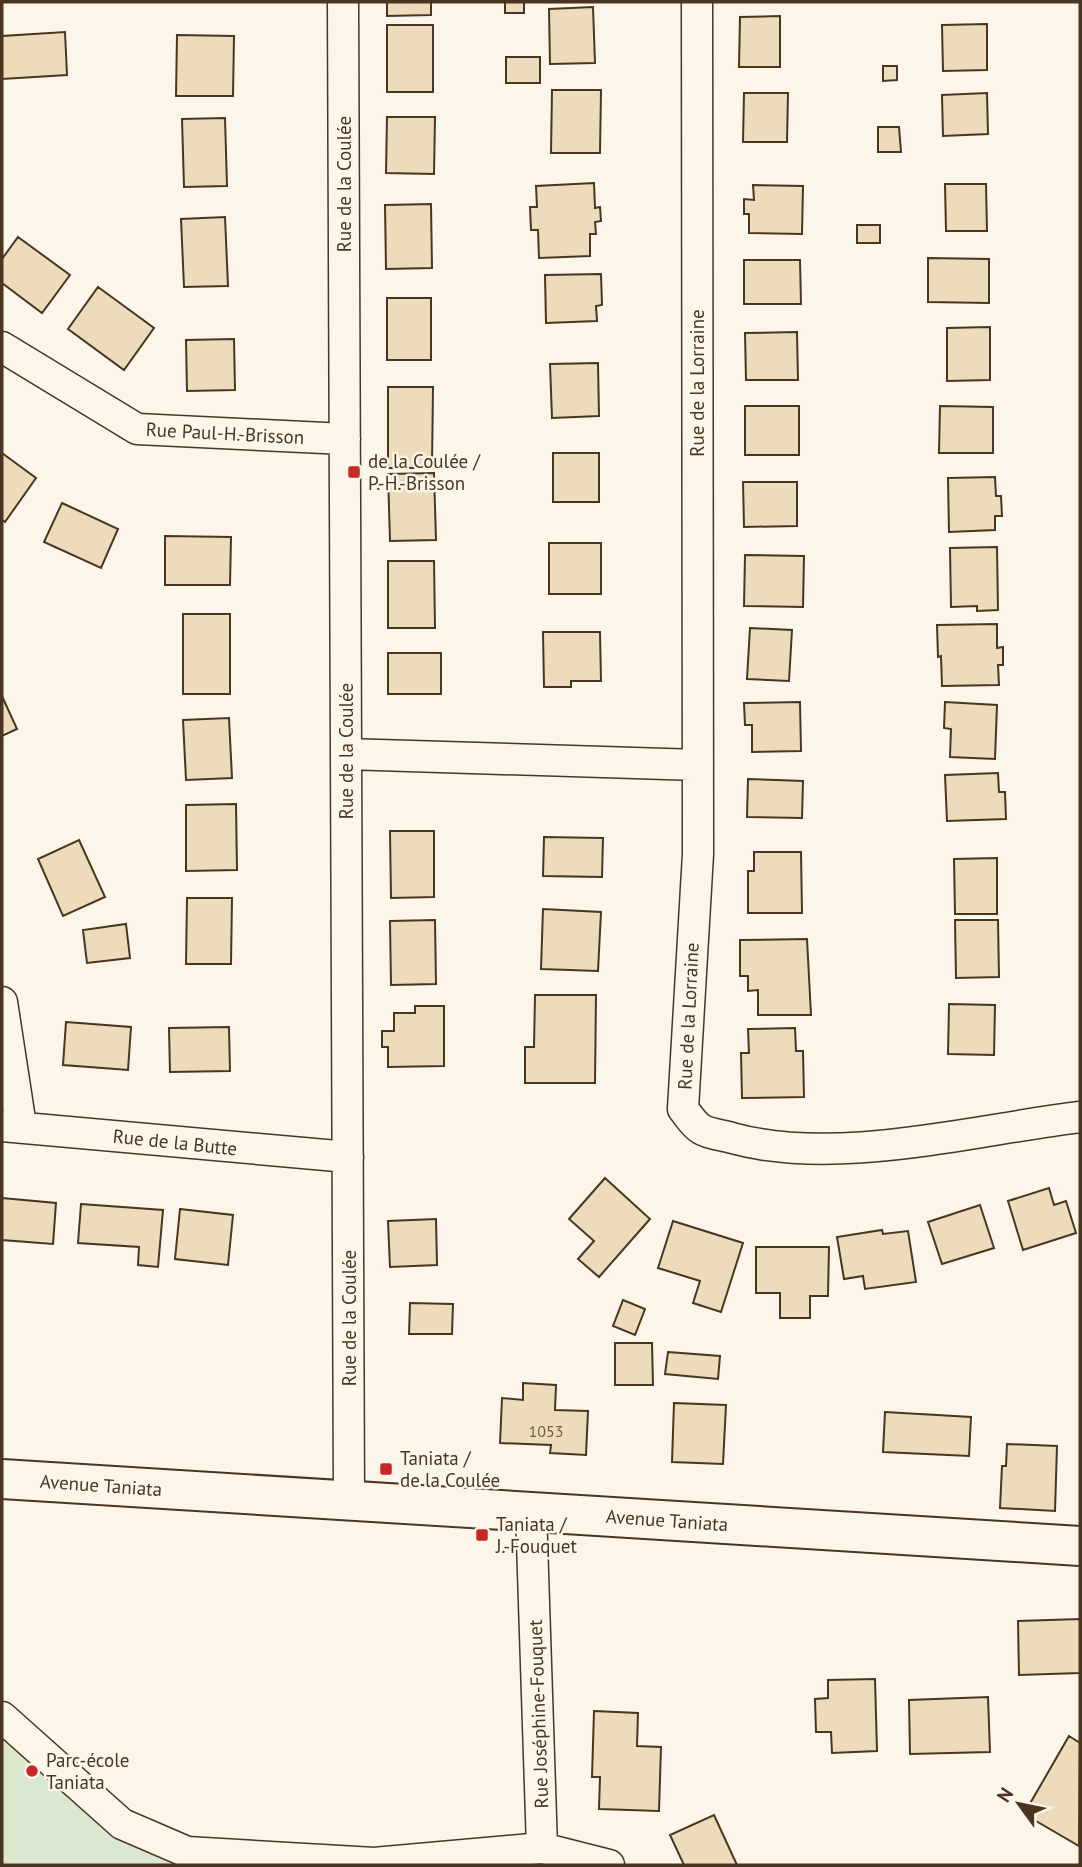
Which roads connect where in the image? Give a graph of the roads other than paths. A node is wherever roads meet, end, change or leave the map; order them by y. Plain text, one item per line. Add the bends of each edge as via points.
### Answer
1 (343, 2) edge
2 (696, 2) edge
3 (2, 347) edge
4 (345, 439) junction
5 (346, 754) junction
6 (698, 765) junction
7 (2, 1002) edge
8 (1080, 1117) edge
9 (12, 1126) edge
10 (348, 1157) junction
11 (2, 1479) edge
12 (349, 1500) junction
13 (531, 1511) junction
14 (1080, 1546) edge
15 (2, 1717) edge
16 (542, 1848) junction
17 (374, 1864) edge
18 (609, 1865) edge

1 - 4 street, Rue de la Coulée
2 - 6 street, Rue de la Lorraine
3 - 4 street, Rue Paul-H.-Brisson via 137,429
4 - 5 street, Rue de la Coulée
5 - 6 street
5 - 10 street, Rue de la Coulée
6 - 8 street, Rue de la Lorraine via 698,854 683,1109 700,1129 783,1148 834,1149
7 - 9 street
9 - 10 street, Rue de la Butte
10 - 12 street, Rue de la Coulée
11 - 12 main road, Avenue Taniata
12 - 13 main road, Avenue Taniata
13 - 14 main road, Avenue Taniata
13 - 16 street, Rue Joséphine-Fouquet
15 - 17 street via 122,1824 187,1853
16 - 17 street
16 - 18 street

